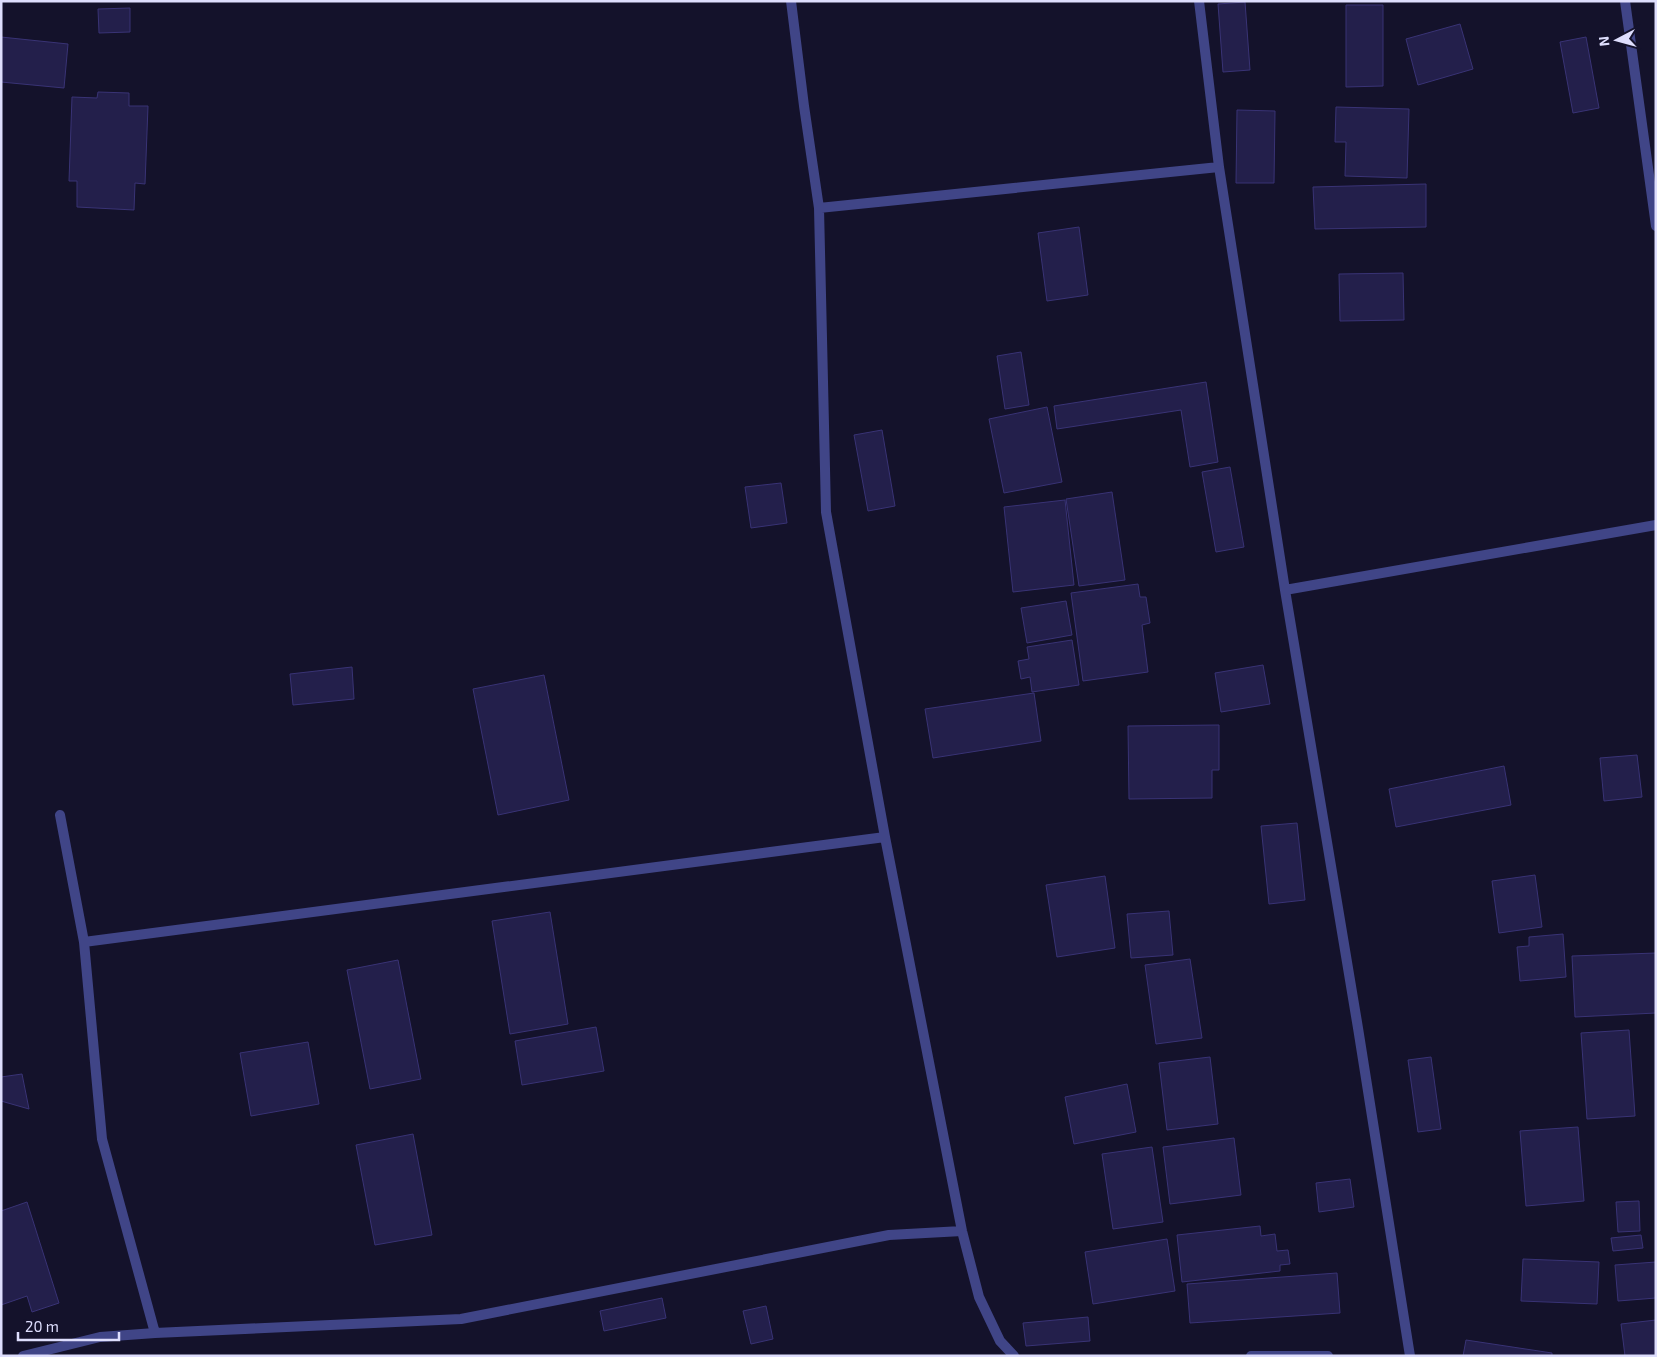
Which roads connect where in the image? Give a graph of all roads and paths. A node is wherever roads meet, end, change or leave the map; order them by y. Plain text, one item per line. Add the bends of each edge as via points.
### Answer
1 (791, 1) edge
2 (1199, 1) edge
3 (1626, 1) edge
4 (1219, 167) junction
5 (819, 208) junction
6 (1656, 226) edge
7 (1656, 525) edge
8 (1285, 590) junction
9 (60, 815) dead end
10 (885, 837) junction
11 (84, 942) junction
12 (962, 1231) junction
13 (155, 1333) junction
14 (22, 1356) edge
15 (1014, 1356) edge
16 (1251, 1356) edge
17 (1328, 1356) edge
18 (1410, 1356) edge

1 - 5 street
2 - 4 street
3 - 6 street
4 - 5 street
4 - 8 street
5 - 10 street via 826,512
7 - 8 street
8 - 18 street
9 - 11 street
10 - 11 street
10 - 12 street
11 - 13 street via 102,1139
12 - 13 street via 888,1234 461,1319
12 - 15 street via 979,1297 1000,1341
13 - 14 street via 100,1337
16 - 17 street

